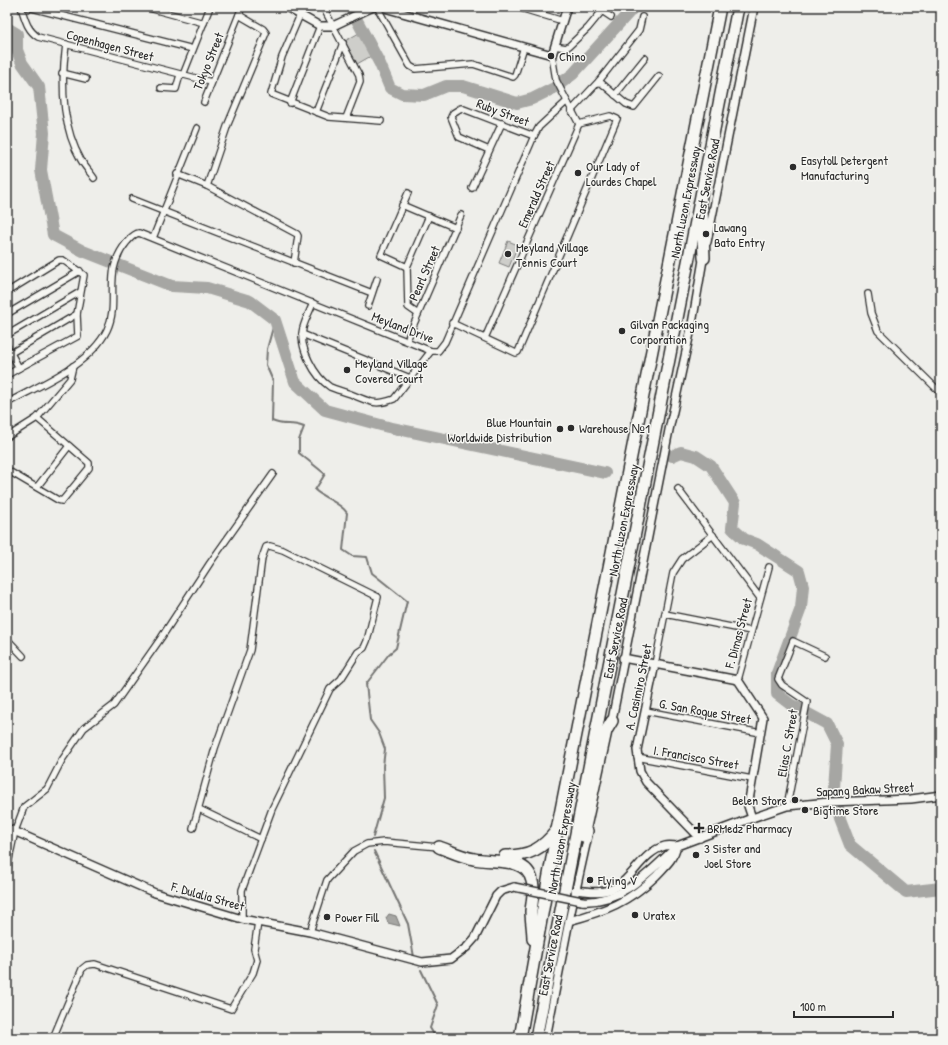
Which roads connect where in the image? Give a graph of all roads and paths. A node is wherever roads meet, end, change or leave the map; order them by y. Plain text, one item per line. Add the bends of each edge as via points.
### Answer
1 (21, 7) edge
2 (28, 7) edge
3 (145, 7) edge
4 (210, 7) edge
5 (242, 7) edge
6 (286, 7) edge
7 (323, 7) edge
8 (373, 7) edge
9 (377, 7) edge
10 (381, 7) edge
11 (517, 7) edge
12 (567, 7) edge
13 (596, 7) edge
14 (720, 7) edge
15 (738, 7) edge
16 (754, 7) edge
17 (537, 10) edge
18 (602, 11) junction
19 (239, 15) junction
20 (300, 15) junction
21 (611, 16) dead end
22 (642, 17) dead end
23 (563, 21) junction
24 (204, 23) junction
25 (320, 26) junction
26 (333, 26) junction
27 (342, 43) junction
28 (66, 44) junction
29 (524, 46) junction
30 (555, 46) junction
31 (193, 49) junction
32 (552, 55) junction
33 (645, 58) dead end
34 (62, 73) junction
35 (182, 75) junction
36 (659, 76) dead end
37 (86, 79) dead end
38 (599, 81) junction
39 (211, 82) junction
40 (161, 88) dead end
41 (615, 95) junction
42 (204, 102) dead end
43 (566, 102) junction
44 (290, 103) junction
45 (571, 111) junction
46 (316, 112) junction
47 (346, 118) junction
48 (381, 120) dead end
49 (502, 123) junction
50 (579, 124) junction
51 (197, 128) dead end
52 (534, 136) junction
53 (489, 150) junction
54 (178, 174) junction
55 (94, 178) dead end
56 (207, 186) junction
57 (472, 188) dead end
58 (701, 190) junction
59 (408, 193) dead end
60 (132, 199) dead end
61 (402, 205) junction
62 (164, 211) junction
63 (461, 215) dead end
64 (429, 216) junction
65 (456, 228) junction
66 (153, 238) junction
67 (704, 258) junction
68 (294, 262) junction
69 (407, 267) junction
70 (80, 271) junction
71 (377, 279) dead end
72 (7, 292) edge
73 (80, 292) junction
74 (372, 293) junction
75 (868, 294) dead end
76 (314, 303) junction
77 (368, 306) dead end
78 (7, 314) edge
79 (77, 314) junction
80 (418, 314) junction
81 (452, 323) junction
82 (7, 334) edge
83 (302, 334) junction
84 (485, 338) junction
85 (407, 340) junction
86 (7, 346) edge
87 (431, 351) junction
88 (11, 353) junction
89 (73, 366) junction
90 (19, 368) junction
91 (7, 375) edge
92 (410, 378) junction
93 (941, 393) edge
94 (7, 403) edge
95 (37, 418) junction
96 (7, 437) edge
97 (69, 446) junction
98 (7, 470) edge
99 (273, 474) dead end
100 (37, 488) junction
101 (678, 489) dead end
102 (713, 535) junction
103 (769, 567) dead end
104 (760, 598) junction
105 (665, 614) junction
106 (751, 631) junction
107 (7, 639) edge
108 (23, 656) dead end
109 (825, 656) dead end
110 (623, 658) junction
111 (656, 664) junction
112 (738, 680) junction
113 (646, 711) junction
114 (612, 721) junction
115 (761, 733) junction
116 (637, 757) junction
117 (752, 779) junction
118 (941, 795) edge
119 (787, 806) junction
120 (199, 809) junction
121 (752, 818) junction
122 (7, 828) edge
123 (193, 828) dead end
124 (557, 830) junction
125 (16, 831) junction
126 (700, 838) junction
127 (261, 839) junction
128 (677, 846) junction
129 (439, 847) junction
130 (7, 869) edge
131 (568, 878) junction
132 (575, 890) junction
133 (242, 919) junction
134 (569, 921) junction
135 (258, 922) junction
136 (310, 932) junction
137 (535, 955) junction
138 (53, 1038) edge
139 (520, 1038) edge
140 (536, 1038) edge
141 (546, 1038) edge

1 - 28 street, Copenhagen Street via 31,32 38,37
2 - 31 street
3 - 24 street
4 - 24 street
5 - 19 street, Tokyo Street
6 - 20 street
7 - 26 street
8 - 26 street
9 - 29 street via 410,66 415,69 473,64 513,77
10 - 29 street
11 - 17 street
12 - 23 street
13 - 18 street
14 - 124 highway, North Luzon Expressway
15 - 58 highway, North Luzon Expressway
16 - 67 street, East Service Road
17 - 23 street
18 - 21 street
18 - 30 street via 569,46
19 - 39 street, Tokyo Street
19 - 56 street via 266,33 228,124
20 - 25 street
20 - 44 street via 282,57 271,94
22 - 38 street via 639,30
23 - 30 street
24 - 31 street
25 - 26 street
25 - 44 street
26 - 27 street
27 - 46 street
27 - 47 street via 360,82
28 - 34 street
28 - 35 street, Copenhagen Street
29 - 32 street
30 - 32 street
31 - 35 street
32 - 43 street via 556,80
33 - 41 street
34 - 37 street
34 - 55 street via 71,135 82,161
35 - 39 street, Copenhagen Street
35 - 40 street via 176,89
36 - 41 street via 634,107
38 - 41 street
38 - 45 street
39 - 42 street, Tokyo Street
43 - 45 street
43 - 52 street, Meyland Drive via 539,127
44 - 46 street
45 - 50 street
46 - 47 street via 330,117
47 - 48 street
49 - 52 street, Ruby Street
49 - 53 street
49 - 53 street, Ruby Street via 461,108 452,114 459,137
50 - 84 street, Emerald Street
50 - 84 street via 610,116 617,119 518,352
51 - 54 street
52 - 81 street, Meyland Drive
53 - 57 street
54 - 56 street
54 - 62 street
56 - 68 street via 297,234
58 - 67 highway
58 - 131 highway, North Luzon Expressway
59 - 61 street
60 - 62 street
61 - 64 street
61 - 69 street via 381,255
62 - 66 street
62 - 68 street
63 - 65 street, Pearl Street
64 - 65 street
64 - 69 street
65 - 80 street, Pearl Street
66 - 76 street, Meyland Drive via 212,264
66 - 89 street, Meyland Drive via 139,233 134,234 124,246 112,269 112,307 107,330 85,359
67 - 110 street, East Service Road
68 - 74 street
69 - 80 street via 408,307
70 - 72 street via 59,260
70 - 73 street via 84,275
70 - 78 street
71 - 74 street
73 - 79 street
73 - 82 street
74 - 77 street
75 - 93 street via 871,313 878,331
76 - 83 street
76 - 85 street, Meyland Drive
79 - 88 street
79 - 90 street via 78,337
80 - 85 street, Pearl Street
81 - 84 street
81 - 87 street, Meyland Drive via 442,347 438,351
83 - 92 street
83 - 92 street via 310,364 318,376 330,386 376,404 394,399
85 - 87 street, Meyland Drive
86 - 88 street
87 - 92 street
88 - 90 street
89 - 94 street
89 - 95 street via 70,379
90 - 91 street
95 - 96 street
95 - 97 street
97 - 100 street
97 - 100 street via 89,463 88,468 62,501
98 - 100 street
99 - 125 street via 114,705 84,728 62,760 47,789 24,807
101 - 102 street
102 - 104 street
102 - 105 street, A. Casimiro Street via 682,559 673,573
103 - 104 street, F. Dimas Street
104 - 106 street, F. Dimas Street
105 - 106 street
105 - 111 street, A. Casimiro Street
106 - 112 street, F. Dimas Street
107 - 108 street
109 - 119 street, Elias C. Street via 797,642 792,643 778,679 782,685 805,699
110 - 111 street
110 - 114 street, East Service Road
111 - 112 street
111 - 113 street, A. Casimiro Street
112 - 115 street, F. Dimas Street via 763,718
113 - 115 street, G. San Roque Street
113 - 116 street, A. Casimiro Street
114 - 131 highway via 606,732 579,857
114 - 132 street, East Service Road
115 - 117 street, F. Dimas Street
116 - 117 street, I. Francisco Street
116 - 126 street, A. Casimiro Street via 646,782
117 - 121 street, F. Dimas Street via 748,806
118 - 119 street, Sapang Bakaw Street
119 - 121 street, Sapang Bakaw Street
120 - 123 street
120 - 127 street
120 - 127 street via 215,748 250,650 262,558 266,547 270,546 378,597 364,648 358,652 341,679 330,689 278,796
121 - 126 street, Sapang Bakaw Street
122 - 125 street, F. Dulalia Street
124 - 129 highway via 537,850 517,856 490,856
124 - 137 highway, North Luzon Expressway
125 - 130 street
125 - 133 street, F. Dulalia Street via 141,888
126 - 128 street, Sapang Bakaw Street
127 - 133 street via 242,890
128 - 132 street, Sapang Bakaw Street via 665,846 654,852 618,885 610,889 598,892
128 - 134 street via 673,858 639,892 616,905
128 - 136 street, F. Dulalia Street, bridge via 626,890 596,902 514,887 501,891 475,938 467,948 451,959 411,961
129 - 136 street via 384,842 367,844 354,851 327,880
129 - 137 highway via 473,859 499,863 513,862 526,869 533,882 534,898 531,912
131 - 140 highway, North Luzon Expressway
132 - 134 street, East Service Road
133 - 135 street, F. Dulalia Street
134 - 141 street, East Service Road
135 - 136 street, F. Dulalia Street
135 - 138 street via 254,949 257,960 231,1009 95,964 87,965 82,969
137 - 139 highway, North Luzon Expressway

